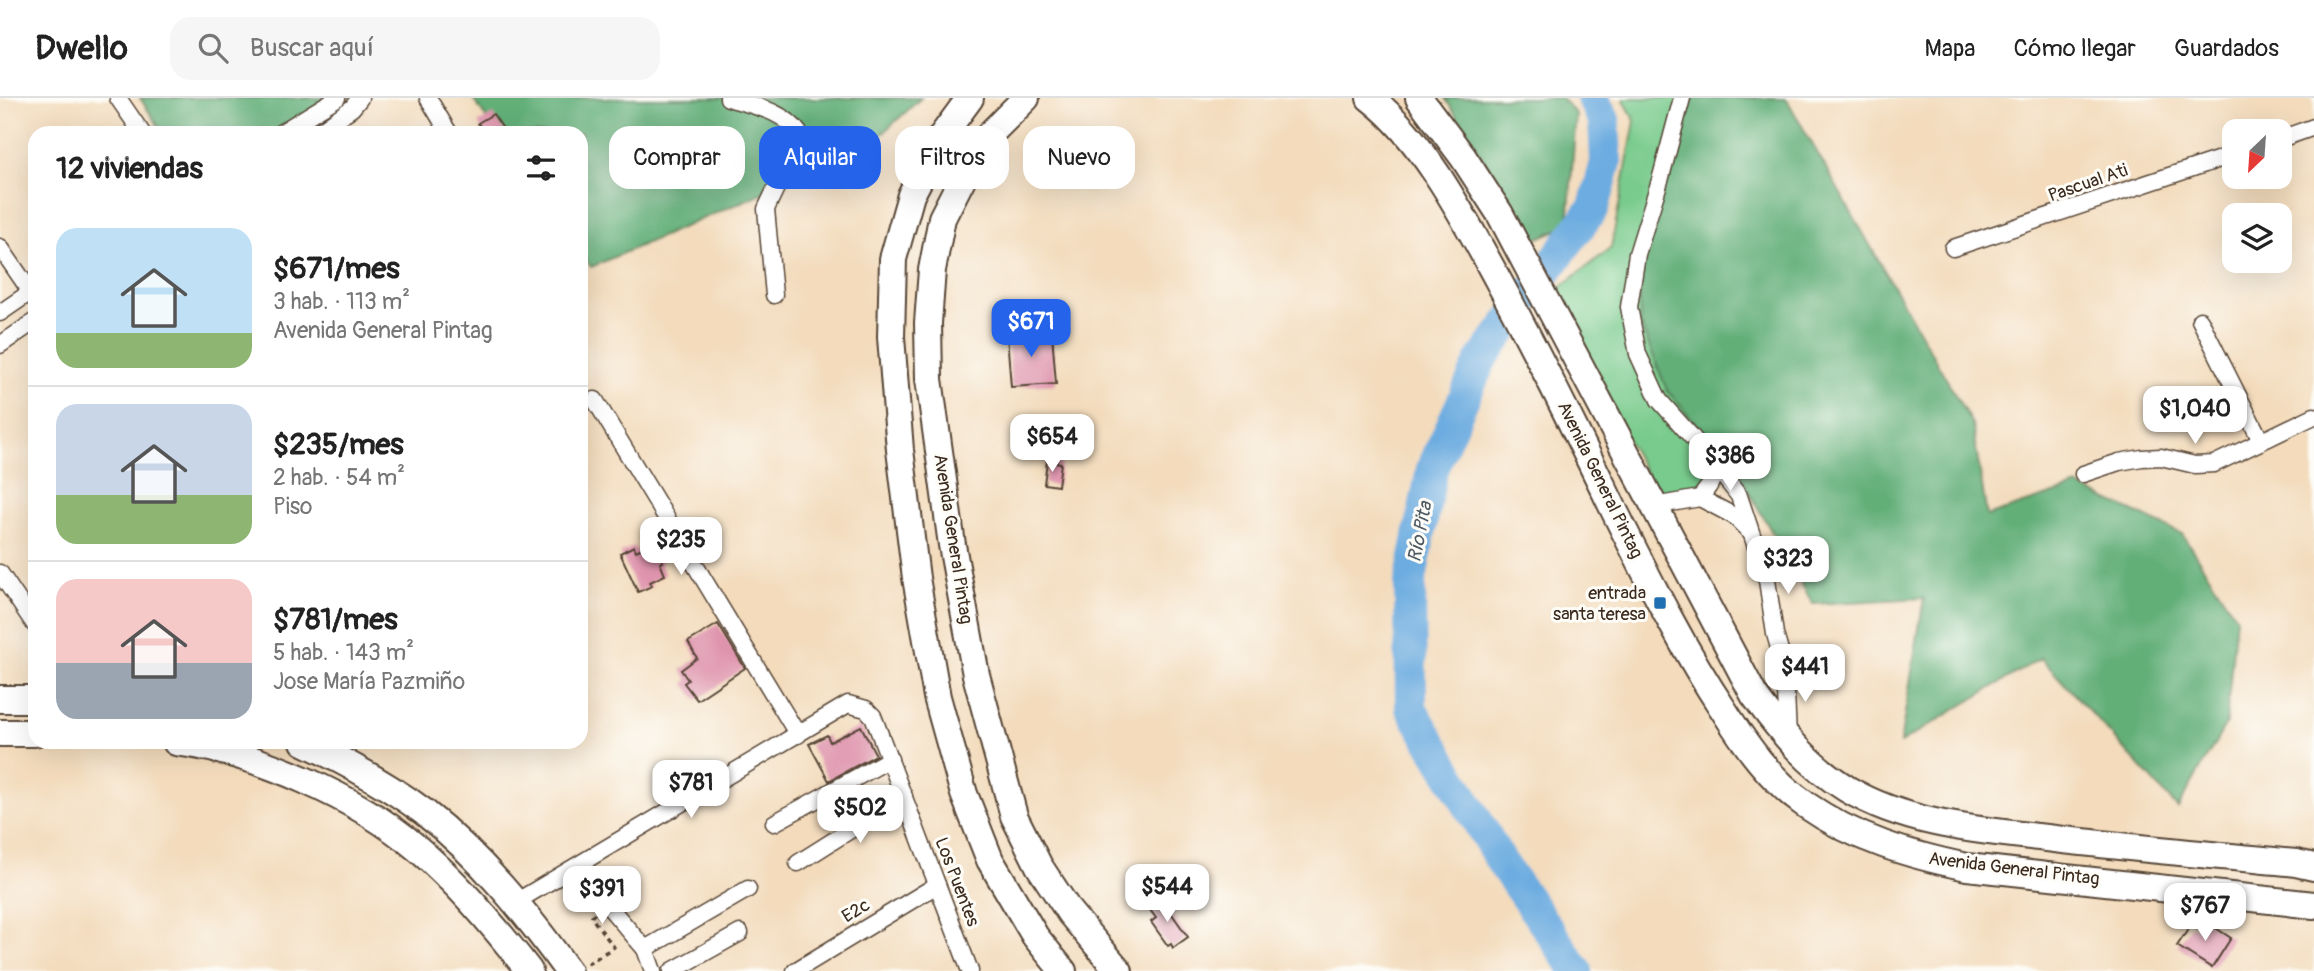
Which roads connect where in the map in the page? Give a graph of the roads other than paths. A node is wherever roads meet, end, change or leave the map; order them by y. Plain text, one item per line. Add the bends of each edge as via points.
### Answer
1 (118, 98) edge
2 (337, 98) edge
3 (428, 98) edge
4 (727, 98) edge
5 (970, 98) edge
6 (1026, 98) edge
7 (1370, 98) edge
8 (1419, 98) edge
9 (352, 101) edge
10 (1677, 102) edge
11 (137, 126) edge
12 (291, 126) edge
13 (327, 126) edge
14 (445, 126) edge
15 (2314, 127) edge
16 (2292, 135) edge
17 (2222, 158) edge
18 (0, 247) edge
19 (1953, 248) dead end
20 (28, 285) edge
21 (774, 295) dead end
22 (28, 297) edge
23 (0, 313) edge
24 (2200, 320) dead end
25 (28, 326) edge
26 (0, 345) edge
27 (596, 400) dead end
28 (2314, 416) edge
29 (2261, 441) junction
30 (1717, 469) junction
31 (2082, 474) dead end
32 (1699, 499) junction
33 (1654, 506) junction
34 (1752, 534) junction
35 (0, 573) edge
36 (28, 615) edge
37 (0, 699) edge
38 (28, 699) edge
39 (0, 733) edge
40 (28, 733) edge
41 (798, 735) junction
42 (1788, 740) junction
43 (205, 749) edge
44 (318, 749) edge
45 (890, 759) junction
46 (904, 796) junction
47 (774, 823) dead end
48 (798, 863) dead end
49 (575, 867) junction
50 (2314, 867) edge
51 (937, 885) junction
52 (748, 889) dead end
53 (514, 902) junction
54 (2314, 905) edge
55 (740, 933) dead end
56 (645, 949) junction
57 (577, 968) edge
58 (529, 971) edge
59 (653, 971) edge
60 (672, 971) edge
61 (795, 971) edge
62 (970, 971) edge
63 (1063, 971) edge
64 (1119, 971) edge

1 - 11 street
2 - 12 street
3 - 14 street
4 - 21 street via 779,114 799,133 766,209
5 - 63 highway via 942,136 911,195 893,259 891,337 900,450 937,697 964,794 990,860 1035,936
6 - 64 highway, Avenida General Pintag via 990,134 942,218 932,270 929,379 976,675 1014,816 1070,913
7 - 54 highway, Avenida General Pintag via 1407,131 1466,223 1698,670 1756,759 1804,804 1879,844 1956,864
8 - 33 highway, Avenida General Pintag via 1500,214
9 - 13 street
10 - 30 street via 1661,177 1637,254 1629,307 1638,354 1659,400
15 - 16 street
17 - 19 street, Pascual Ati
18 - 20 street
22 - 23 street
24 - 29 street
25 - 26 street
27 - 41 street
28 - 29 street
29 - 31 street via 2214,464 2142,458
30 - 32 street
30 - 34 street via 1739,496
32 - 33 street
32 - 34 street via 1734,516
33 - 42 highway, Avenida General Pintag via 1754,695
34 - 42 street via 1767,580 1785,669
35 - 36 street
37 - 38 highway
39 - 40 highway
41 - 45 street, Los Puentes via 848,705 858,706 873,716
41 - 49 street
42 - 50 highway, Avenida General Pintag via 1846,788 1885,808 1942,825
43 - 58 highway via 297,776 379,821 427,858
44 - 53 highway via 425,813 475,858
45 - 46 street, Los Puentes
45 - 47 street
46 - 48 street
46 - 51 street, Los Puentes
49 - 53 street
49 - 56 street
51 - 61 street, E2c
51 - 62 street, Los Puentes
52 - 56 street
53 - 57 highway
55 - 60 street
56 - 59 street

